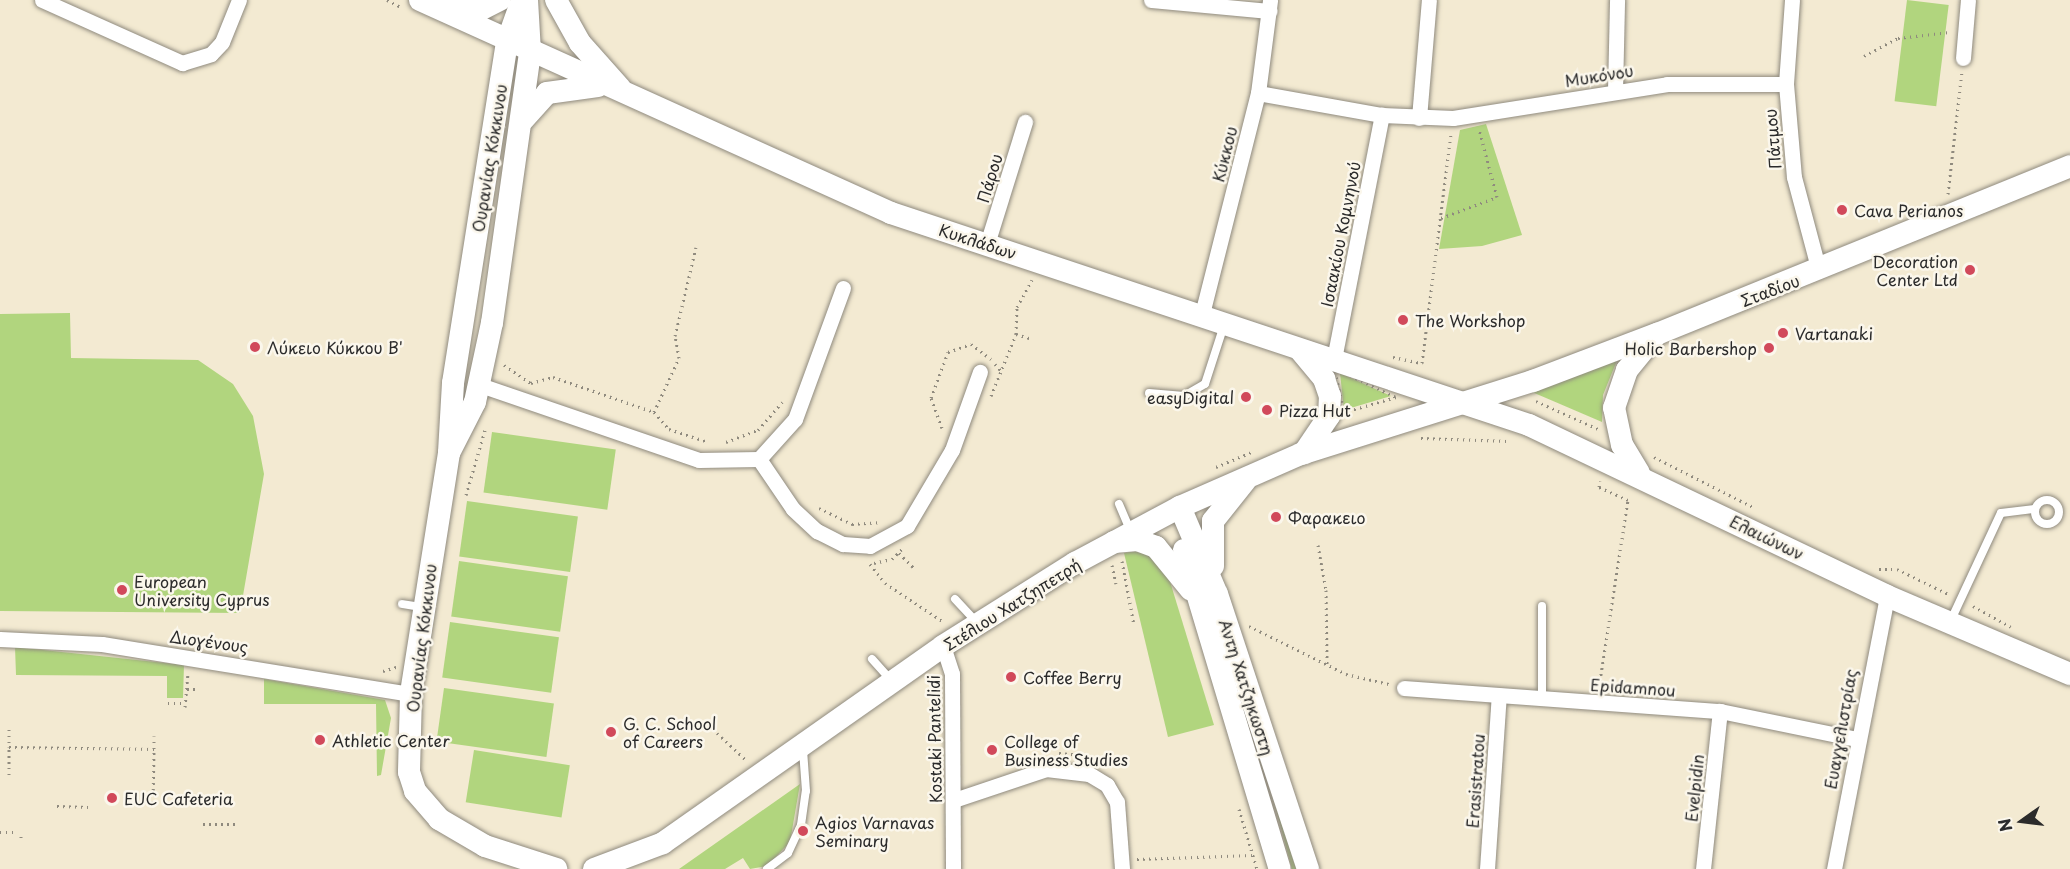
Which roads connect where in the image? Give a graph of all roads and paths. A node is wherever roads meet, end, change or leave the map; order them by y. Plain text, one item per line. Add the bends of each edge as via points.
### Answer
1 (42, 0) edge
2 (239, 0) edge
3 (387, 0) edge
4 (500, 0) edge
5 (522, 0) edge
6 (527, 0) edge
7 (556, 0) edge
8 (1151, 0) edge
9 (1429, 0) edge
10 (1617, 0) edge
11 (1792, 0) edge
12 (1968, 0) edge
13 (1269, 5) edge
14 (422, 6) edge
15 (1966, 29) junction
16 (507, 42) junction
17 (530, 52) junction
18 (1864, 56) dead end
19 (1963, 58) joint
20 (1786, 84) junction
21 (603, 86) junction
22 (1615, 90) junction
23 (1258, 93) junction
24 (632, 100) junction
25 (1382, 115) junction
26 (1419, 118) junction
27 (1453, 118) junction
28 (523, 120) junction
29 (1025, 122) dead end
30 (1479, 126) dead end
31 (2070, 166) edge
32 (1441, 218) junction
33 (1946, 218) junction
34 (987, 244) junction
35 (696, 247) dead end
36 (1819, 271) junction
37 (1034, 276) dead end
38 (843, 288) dead end
39 (1202, 314) junction
40 (1225, 321) junction
41 (1016, 334) dead end
42 (1657, 334) junction
43 (1299, 349) junction
44 (501, 357) dead end
45 (1334, 359) junction
46 (1407, 360) dead end
47 (980, 372) dead end
48 (1002, 372) dead end
49 (480, 385) junction
50 (1149, 393) dead end
51 (786, 396) dead end
52 (1396, 397) joint
53 (1464, 401) junction
54 (1534, 408) dead end
55 (654, 412) junction
56 (488, 423) dead end
57 (1608, 433) dead end
58 (942, 435) dead end
59 (1413, 440) dead end
60 (1514, 442) dead end
61 (1265, 447) dead end
62 (449, 453) junction
63 (1304, 453) junction
64 (759, 459) junction
65 (1645, 463) junction
66 (1210, 470) dead end
67 (1592, 472) dead end
68 (1252, 474) junction
69 (1602, 476) junction
70 (1609, 479) dead end
71 (466, 495) dead end
72 (811, 502) dead end
73 (1119, 504) dead end
74 (1176, 509) junction
75 (2035, 509) dead end
76 (1760, 511) dead end
77 (887, 518) dead end
78 (1131, 531) junction
79 (910, 539) dead end
80 (1318, 545) dead end
81 (1112, 551) junction
82 (899, 553) junction
83 (864, 562) dead end
84 (870, 564) junction
85 (914, 568) dead end
86 (1874, 569) dead end
87 (1116, 584) dead end
88 (1887, 596) junction
89 (955, 599) dead end
90 (1961, 600) junction
91 (1210, 602) junction
92 (1542, 606) dead end
93 (1242, 615) dead end
94 (944, 622) dead end
95 (978, 624) junction
96 (1950, 624) junction
97 (1134, 625) dead end
98 (1247, 625) junction
99 (2017, 634) dead end
100 (0, 639) edge
101 (1255, 639) dead end
102 (943, 646) junction
103 (401, 658) dead end
104 (872, 659) dead end
105 (1327, 666) junction
106 (374, 670) dead end
107 (2070, 674) edge
108 (188, 675) dead end
109 (893, 683) junction
110 (1404, 688) joint
111 (187, 689) junction
112 (196, 689) dead end
113 (411, 694) junction
114 (1499, 695) junction
115 (1542, 698) junction
116 (1596, 702) junction
117 (168, 703) dead end
118 (1720, 711) junction
119 (9, 729) dead end
120 (717, 733) dead end
121 (154, 736) dead end
122 (1856, 739) junction
123 (9, 747) junction
124 (154, 749) junction
125 (803, 750) junction
126 (747, 761) dead end
127 (9, 775) dead end
128 (147, 795) dead end
129 (153, 795) junction
130 (954, 800) junction
131 (153, 802) dead end
132 (57, 806) dead end
133 (88, 807) dead end
134 (203, 824) dead end
135 (235, 824) dead end
136 (0, 832) edge
137 (21, 838) dead end
138 (1252, 855) dead end
139 (1122, 864) edge
140 (556, 869) edge
141 (594, 869) edge
142 (767, 869) edge
143 (953, 869) edge
144 (1280, 869) edge
145 (1308, 869) edge
146 (1487, 869) edge
147 (1703, 869) edge
148 (1834, 869) edge

1 - 2 street via 182,63 197,61 222,42
3 - 14 path
4 - 14 main road via 471,11
5 - 16 main road, Ουρανίας Κόκκινου
6 - 17 main road, Ουρανίας Κόκκινου
7 - 24 main road via 580,43
8 - 13 street
9 - 26 street
10 - 22 street
11 - 20 street, Πάτμου
12 - 15 street
13 - 23 street, Κύκκου
14 - 16 main road, Κυκλάδων
15 - 18 path via 1898,38
15 - 19 street
16 - 17 main road, Κυκλάδων
16 - 62 main road, Ουρανίας Κόκκινου via 453,383
17 - 21 main road, Κυκλάδων
17 - 28 main road, Ουρανίας Κόκκινου
19 - 33 path
20 - 22 street, Μυκόνου via 1667,84
20 - 36 street, Πάτμου via 1794,177
21 - 24 main road, Κυκλάδων
21 - 28 main road via 547,93
22 - 27 street, Μυκόνου
23 - 25 street
23 - 39 street, Κύκκου
24 - 34 main road, Κυκλάδων via 891,213
25 - 26 street
25 - 45 street, Ισαακίου Κομνηνού
26 - 27 street, Μυκόνου
27 - 32 path
28 - 49 main road, Ουρανίας Κόκκινου
29 - 34 street, Πάρου
30 - 32 path via 1497,197
31 - 33 main road, Σταδίου
32 - 46 path via 1422,363
33 - 36 main road, Σταδίου
34 - 39 main road, Κυκλάδων
35 - 55 path via 675,336 679,358
36 - 42 main road, Σταδίου
37 - 41 path via 1017,307
38 - 64 street via 798,411
39 - 40 main road, Κυκλάδων
40 - 43 main road, Κυκλάδων
40 - 50 lane via 1205,384 1184,396
42 - 53 main road, Σταδίου
42 - 65 main road via 1627,370 1614,408 1622,446
43 - 45 main road, Κυκλάδων
43 - 63 main road via 1324,379 1330,396 1329,416
44 - 55 path via 508,371 531,382 553,377
45 - 53 main road, Κυκλάδων
47 - 64 street via 952,450 914,516 880,544 854,546 818,531 793,510
48 - 58 path via 971,344 948,352 932,398
49 - 62 main road, Ουρανίας Κόκκινου
49 - 64 street via 699,460
51 - 55 path via 758,430 722,442 678,433
52 - 52 path via 1338,414 1342,402 1334,368
53 - 63 main road, Στέλιου Χατζηπετρή
53 - 65 main road, Ελαιώνων
54 - 57 path via 1536,401
56 - 71 path
59 - 60 path via 1461,436
61 - 66 path
62 - 113 main road, Ουρανίας Κόκκινου via 412,605
63 - 68 main road, Στέλιου Χατζηπετρή
65 - 76 path
65 - 88 main road, Ελαιώνων
67 - 69 path
68 - 74 main road, Στέλιου Χατζηπετρή
68 - 91 main road via 1214,521
69 - 70 path
69 - 116 path via 1599,487 1628,500
72 - 77 path via 852,524
73 - 78 lane
74 - 78 main road, Στέλιου Χατζηπετρή
74 - 91 main road, Αντη Χατζηκωστη
75 - 90 lane via 2001,513
78 - 81 main road, Στέλιου Χατζηπετρή
79 - 82 path
80 - 105 path via 1326,590
81 - 87 path
81 - 91 main road via 1137,540 1156,546
81 - 95 main road, Στέλιου Χατζηπετρή
81 - 97 path
82 - 84 path
82 - 85 path
83 - 84 path
84 - 94 path via 885,583
86 - 90 path via 1896,569
88 - 96 main road, Ελαιώνων
88 - 122 street, Ευαγγελιστρίας
89 - 95 lane
90 - 96 lane
90 - 99 path via 2008,622
91 - 144 main road, Αντη Χατζηκωστη
91 - 145 main road, Αντη Χατζηκωστη
92 - 115 lane
93 - 98 path
95 - 102 main road, Στέλιου Χατζηπετρή
96 - 107 main road, Ελαιώνων
98 - 101 path
98 - 105 path
100 - 113 street, Διογένους via 102,644
102 - 109 main road, Στέλιου Χατζηπετρή
102 - 130 street, Kostaki Pantelidi via 952,674
103 - 106 path via 391,670
104 - 109 lane
105 - 110 path
108 - 111 path
109 - 125 main road, Στέλιου Χατζηπετρή
110 - 114 street, Epidamnou
111 - 112 path
111 - 117 path via 185,705
113 - 140 main road, Ουρανίας Κόκκινου via 410,772 425,805 459,832 531,865
114 - 115 street, Epidamnou
114 - 146 street, Erasistratou
115 - 116 street, Epidamnou
116 - 118 street, Epidamnou
118 - 122 street, Epidamnou
118 - 147 street, Evelpidin
119 - 123 path
120 - 126 path
121 - 124 path
122 - 148 street, Ευαγγελιστρίας
123 - 124 path
123 - 127 path
124 - 129 path
125 - 141 main road, Στέλιου Χατζηπετρή via 663,843
125 - 142 lane via 806,791 801,825 788,852
128 - 129 path
129 - 131 path
130 - 139 street via 1046,769 1089,774 1107,785 1117,802
130 - 143 street, Kostaki Pantelidi
132 - 133 path
134 - 135 path
136 - 137 path via 18,832
138 - 139 path

